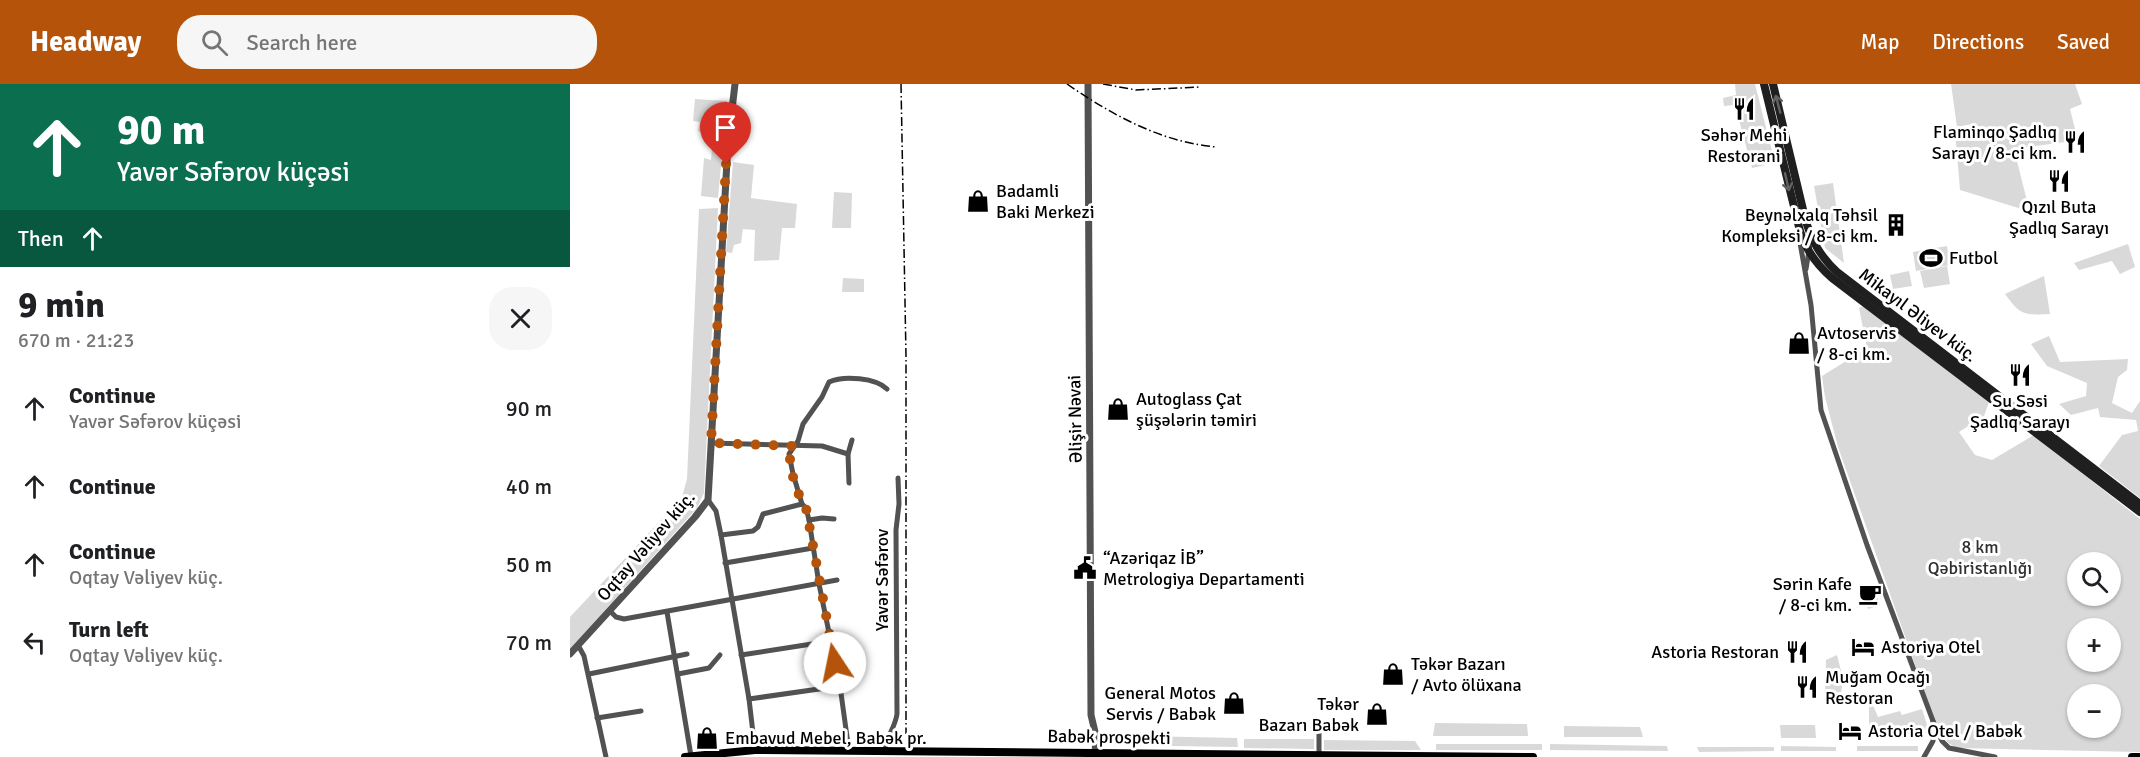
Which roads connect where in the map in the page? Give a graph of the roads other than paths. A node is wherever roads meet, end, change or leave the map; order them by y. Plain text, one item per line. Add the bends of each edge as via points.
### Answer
1 (735, 84) edge
2 (1088, 84) edge
3 (1764, 84) edge
4 (1773, 84) edge
5 (1796, 219) junction
6 (1811, 238) junction
7 (1809, 252) junction
8 (1817, 264) junction
9 (1806, 272) junction
10 (887, 389) dead end
11 (852, 440) dead end
12 (711, 443) junction
13 (795, 446) junction
14 (848, 454) junction
15 (898, 478) dead end
16 (849, 483) dead end
17 (708, 500) junction
18 (802, 504) junction
19 (2140, 504) edge
20 (2140, 513) edge
21 (834, 519) dead end
22 (808, 520) junction
23 (721, 535) junction
24 (813, 548) junction
25 (725, 563) junction
26 (837, 580) dead end
27 (819, 584) junction
28 (732, 600) junction
29 (610, 611) junction
30 (667, 612) junction
31 (831, 640) junction
32 (578, 645) junction
33 (570, 654) edge
34 (687, 654) dead end
35 (720, 655) dead end
36 (741, 655) junction
37 (674, 657) junction
38 (589, 674) junction
39 (678, 674) junction
40 (840, 686) junction
41 (749, 699) junction
42 (641, 711) dead end
43 (597, 718) junction
44 (1933, 721) junction
45 (1319, 734) dead end
46 (755, 750) junction
47 (849, 751) junction
48 (885, 752) junction
49 (1095, 754) junction
50 (1319, 756) edge
51 (606, 757) edge
52 (688, 757) edge
53 (1533, 757) edge
54 (1924, 757) edge
55 (1995, 757) edge
56 (2132, 757) edge
57 (2140, 757) edge

1 - 12 street, Oqtay Vəliyev küç. via 728,143
2 - 49 street, Əlişir Nəvai via 1091,708
3 -> 5 main road
6 -> 4 main road, Mikayıl Əliyev küç.
5 - 7 main road
5 - 9 street
6 - 7 street
6 - 19 main road, Mikayıl Əliyev küç. via 1837,272
7 - 8 main road
7 - 9 street
8 - 9 street via 1811,264
8 - 20 main road
9 - 44 street via 1821,410
10 - 13 street via 876,381 842,378 829,382 803,424
11 - 14 street
12 - 13 street
12 - 17 street, Oqtay Vəliyev küç.
13 - 14 street via 822,446
13 - 18 street via 789,458
14 - 16 street
15 - 48 street, Yavər Səfərov via 897,714
17 - 23 street via 716,511
17 - 29 street, Oqtay Vəliyev küç.
18 - 22 street
18 - 23 street via 763,514 753,531
21 - 22 street
22 - 24 street
23 - 25 street
24 - 25 street
24 - 27 street
25 - 28 street
26 - 27 street
27 - 28 street
27 - 31 street
28 - 30 street
28 - 36 street
29 - 30 street via 624,619
29 - 32 street, Oqtay Vəliyev küç.
30 - 37 street
31 - 36 street
31 - 40 street
32 - 33 street, Oqtay Vəliyev küç.
32 - 38 street
34 - 37 street
35 - 39 street via 709,668
36 - 41 street
37 - 38 street
37 - 39 street
38 - 43 street
39 - 52 street
40 - 41 street
40 - 47 street
41 - 46 street
42 - 43 street
43 - 51 street
44 - 54 street via 1932,741
44 - 55 street via 1942,741 1953,750
45 - 50 street
46 - 47 main road, Babək prospekti
46 - 52 main road, Babək prospekti
47 - 48 main road, Babək prospekti
48 - 49 main road, Babək prospekti
49 - 50 main road, Babək prospekti
50 - 53 main road, Babək prospekti
56 - 57 main road

